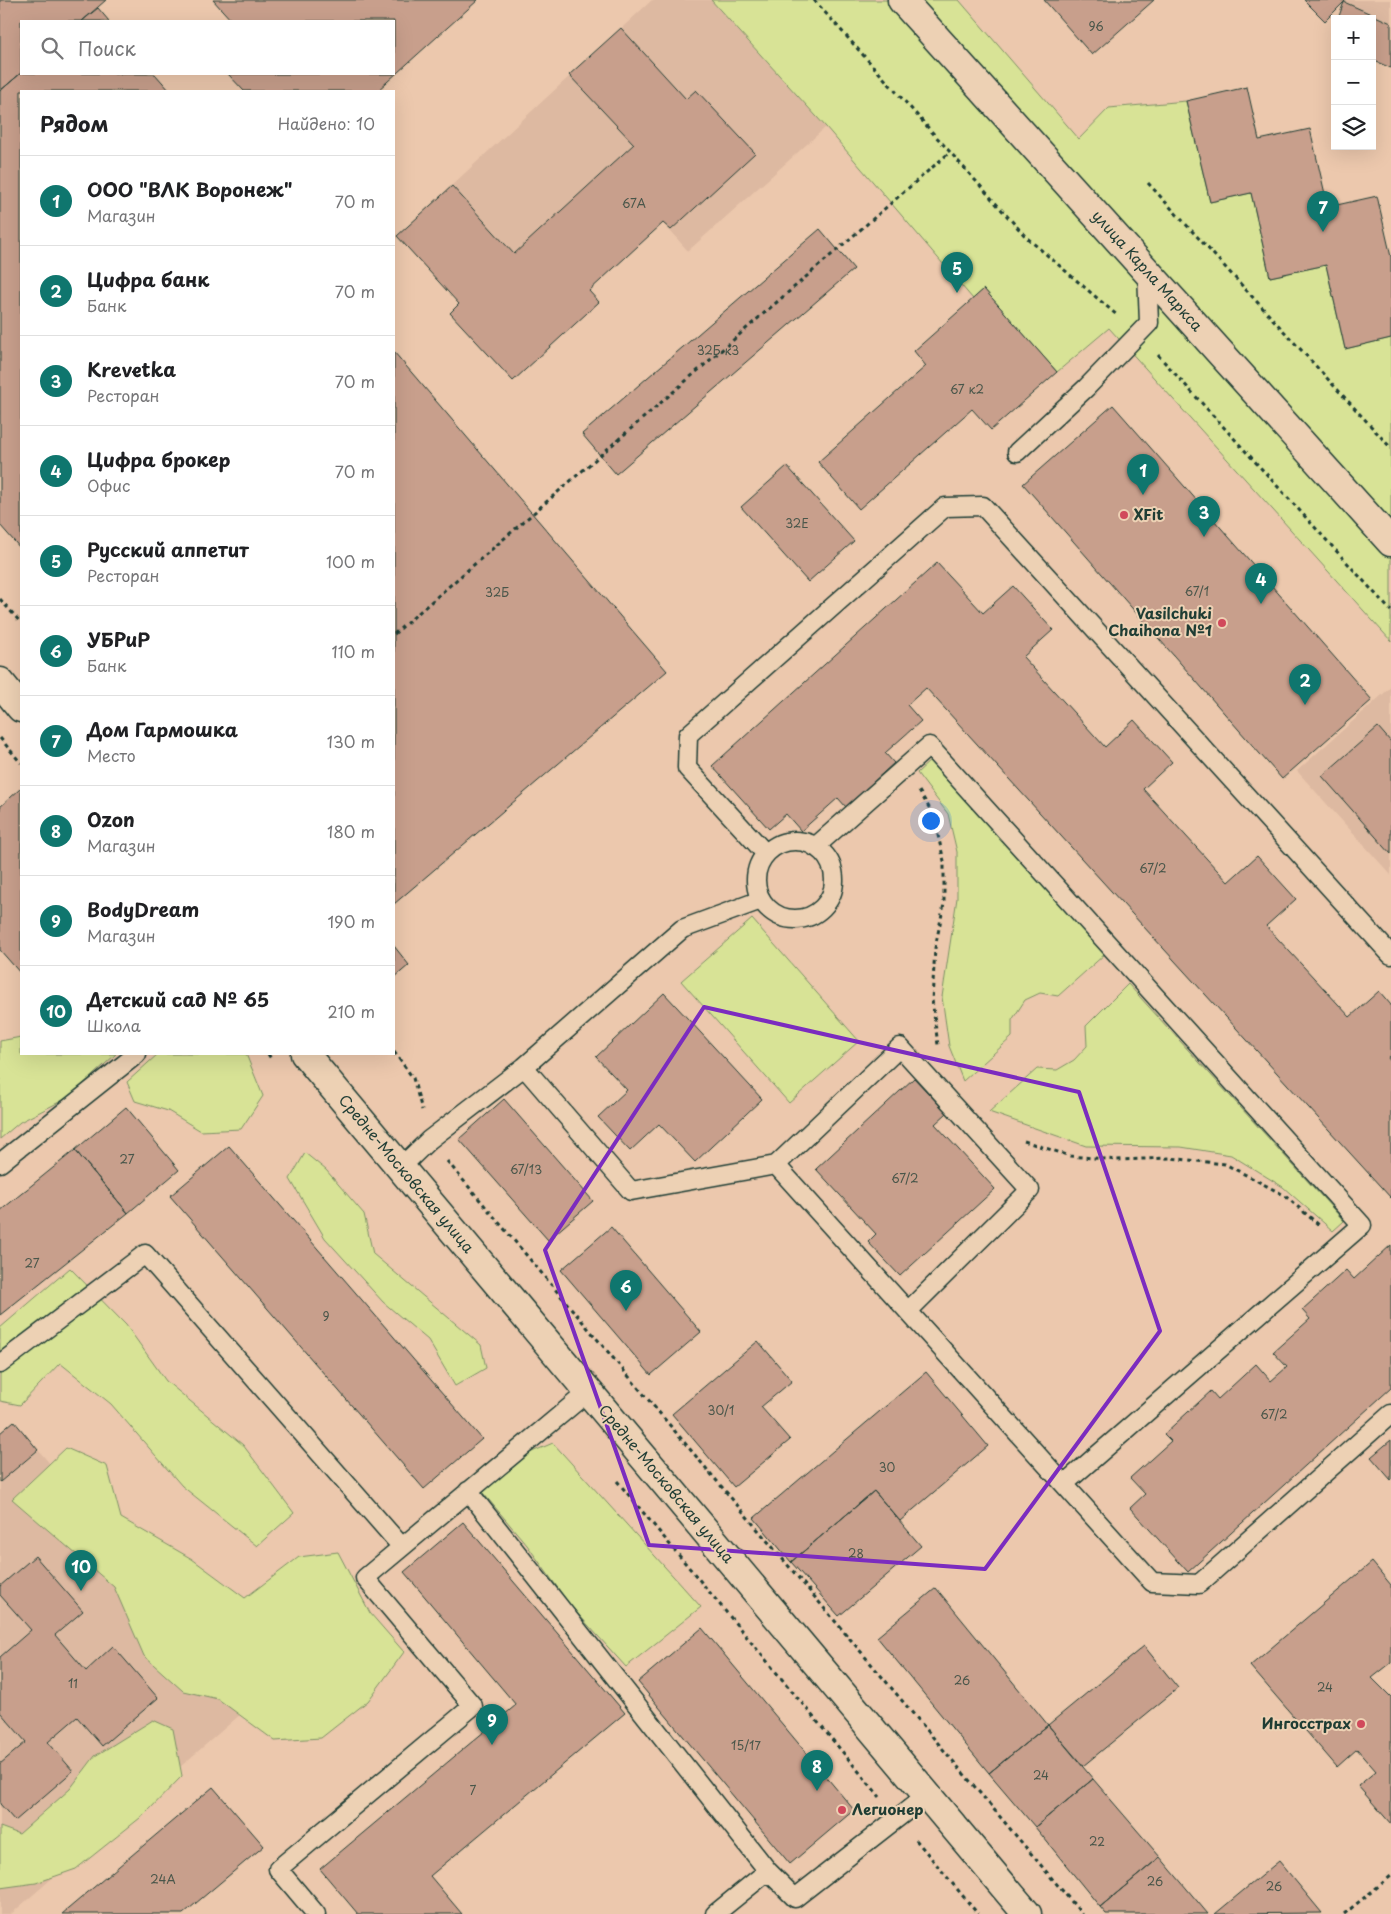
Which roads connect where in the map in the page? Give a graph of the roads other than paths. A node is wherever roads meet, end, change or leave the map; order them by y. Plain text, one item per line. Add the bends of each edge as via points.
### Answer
1 (902, 0) edge
2 (1147, 272) junction
3 (1017, 452) dead end
4 (1391, 542) edge
5 (0, 682) edge
6 (20, 707) edge
7 (815, 847) junction
8 (766, 854) junction
9 (761, 900) junction
10 (1391, 955) edge
11 (136, 1055) edge
12 (307, 1055) edge
13 (524, 1067) junction
14 (0, 1163) edge
15 (776, 1166) junction
16 (400, 1168) junction
17 (908, 1311) junction
18 (0, 1364) edge
19 (588, 1391) junction
20 (1391, 1414) edge
21 (1064, 1484) junction
22 (468, 1491) junction
23 (402, 1547) junction
24 (927, 1794) junction
25 (768, 1872) junction
26 (316, 1914) edge
27 (715, 1914) edge
28 (1027, 1914) edge

1 - 2 street, улица Карла Маркса
2 - 3 lane via 1149,323
2 - 4 street, улица Карла Маркса
5 - 6 street
7 - 8 lane via 791,841
7 - 9 lane via 825,855 834,877 833,890 817,913 791,919 778,916
7 - 21 lane via 929,746 1362,1225
8 - 9 lane via 757,869 756,883
8 - 10 lane via 687,768 688,735 945,507 983,506
9 - 13 lane via 682,929
11 - 14 lane
12 - 16 street, Средне-Московская улица
13 - 15 lane via 631,1191
13 - 16 lane via 430,1140
15 - 17 lane
15 - 17 lane via 900,1047 1024,1183 1030,1190
16 - 19 street, Средне-Московская улица
17 - 21 lane
18 - 23 lane via 145,1254
19 - 22 lane
19 - 24 street, Средне-Московская улица
20 - 21 lane via 1199,1584 1152,1582
22 - 23 lane
22 - 25 lane
23 - 26 lane via 365,1578 473,1706 278,1869
24 - 25 lane via 795,1898
24 - 28 street, Средне-Московская улица
25 - 27 lane

